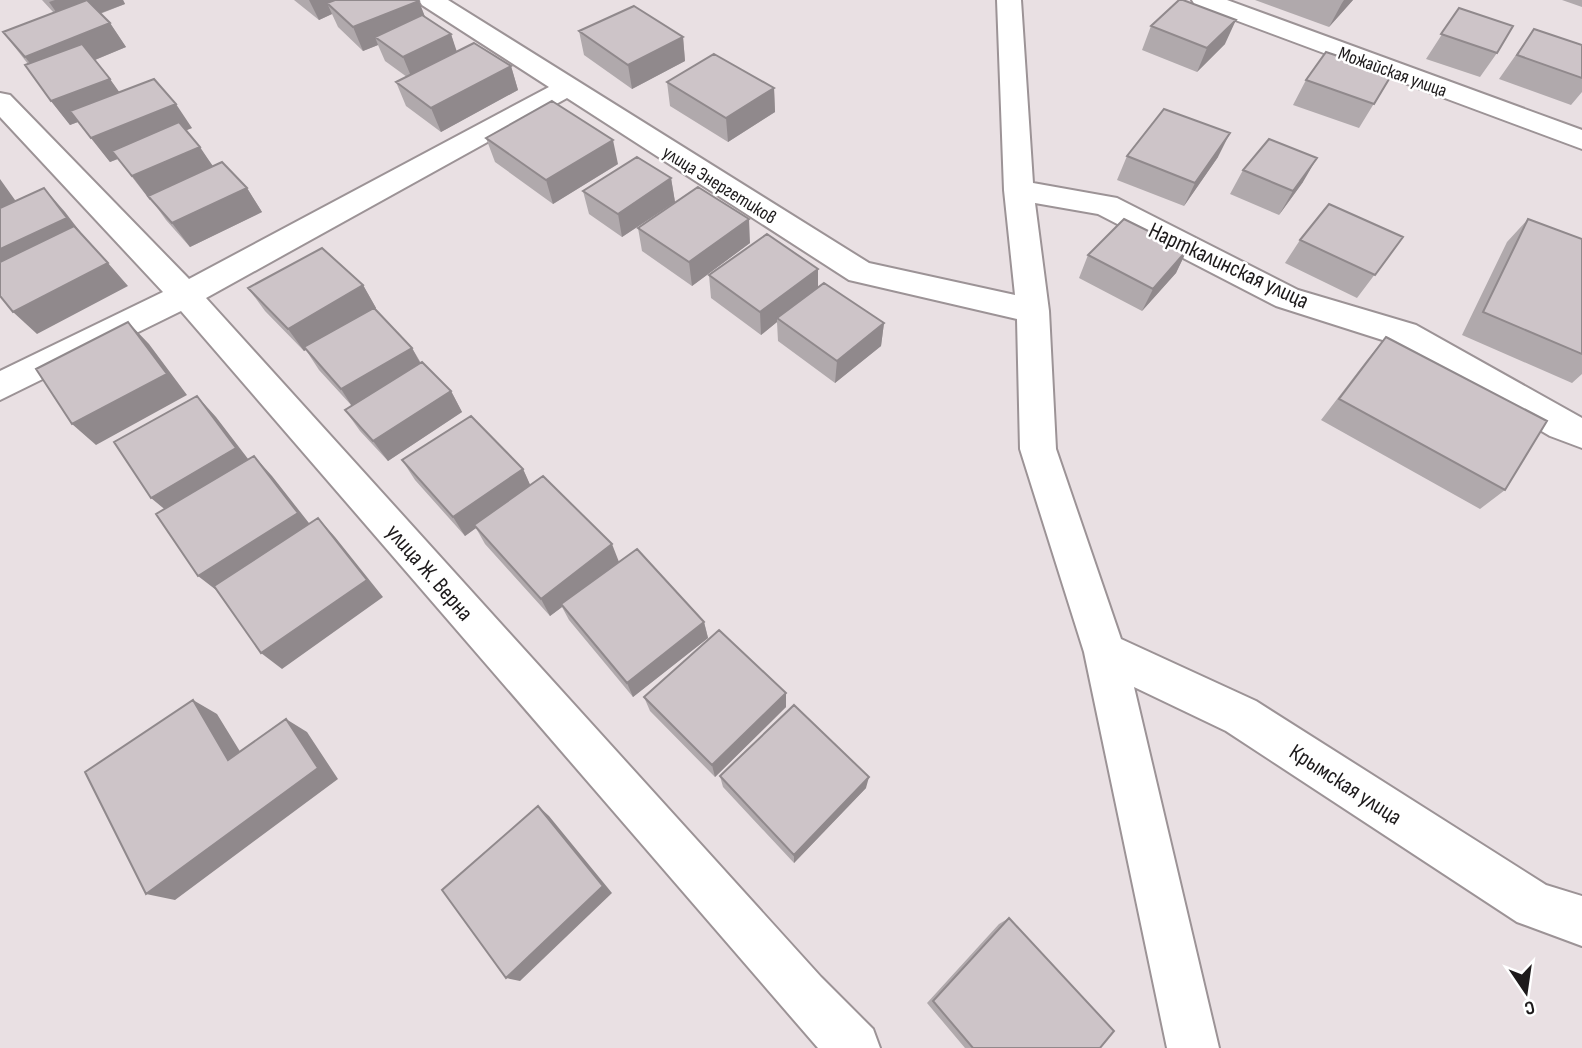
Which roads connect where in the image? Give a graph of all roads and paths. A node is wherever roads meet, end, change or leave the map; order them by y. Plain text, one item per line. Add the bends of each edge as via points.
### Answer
1 (430, 0) edge
2 (1009, 0) edge
3 (1204, 0) edge
4 (566, 88) junction
5 (0, 101) edge
6 (1582, 140) edge
7 (1019, 190) junction
8 (185, 295) junction
9 (1033, 311) junction
10 (0, 387) edge
11 (1582, 434) edge
12 (1105, 652) junction
13 (1582, 921) edge
14 (854, 1048) edge
15 (1193, 1048) edge

1 - 4 street, улица Энергетиков
2 - 7 street
3 - 6 street, Можайская улица
4 - 8 street
4 - 9 street, улица Энергетиков via 860,272
5 - 8 street, улица Ж. Верна
7 - 9 street
7 - 11 street, Нарткалинская улица via 1106,205 1287,298 1404,334
8 - 10 street
8 - 14 street, улица Ж. Верна
9 - 12 street via 1038,449
12 - 13 street, Крымская улица via 1241,716 1534,905
12 - 15 street

